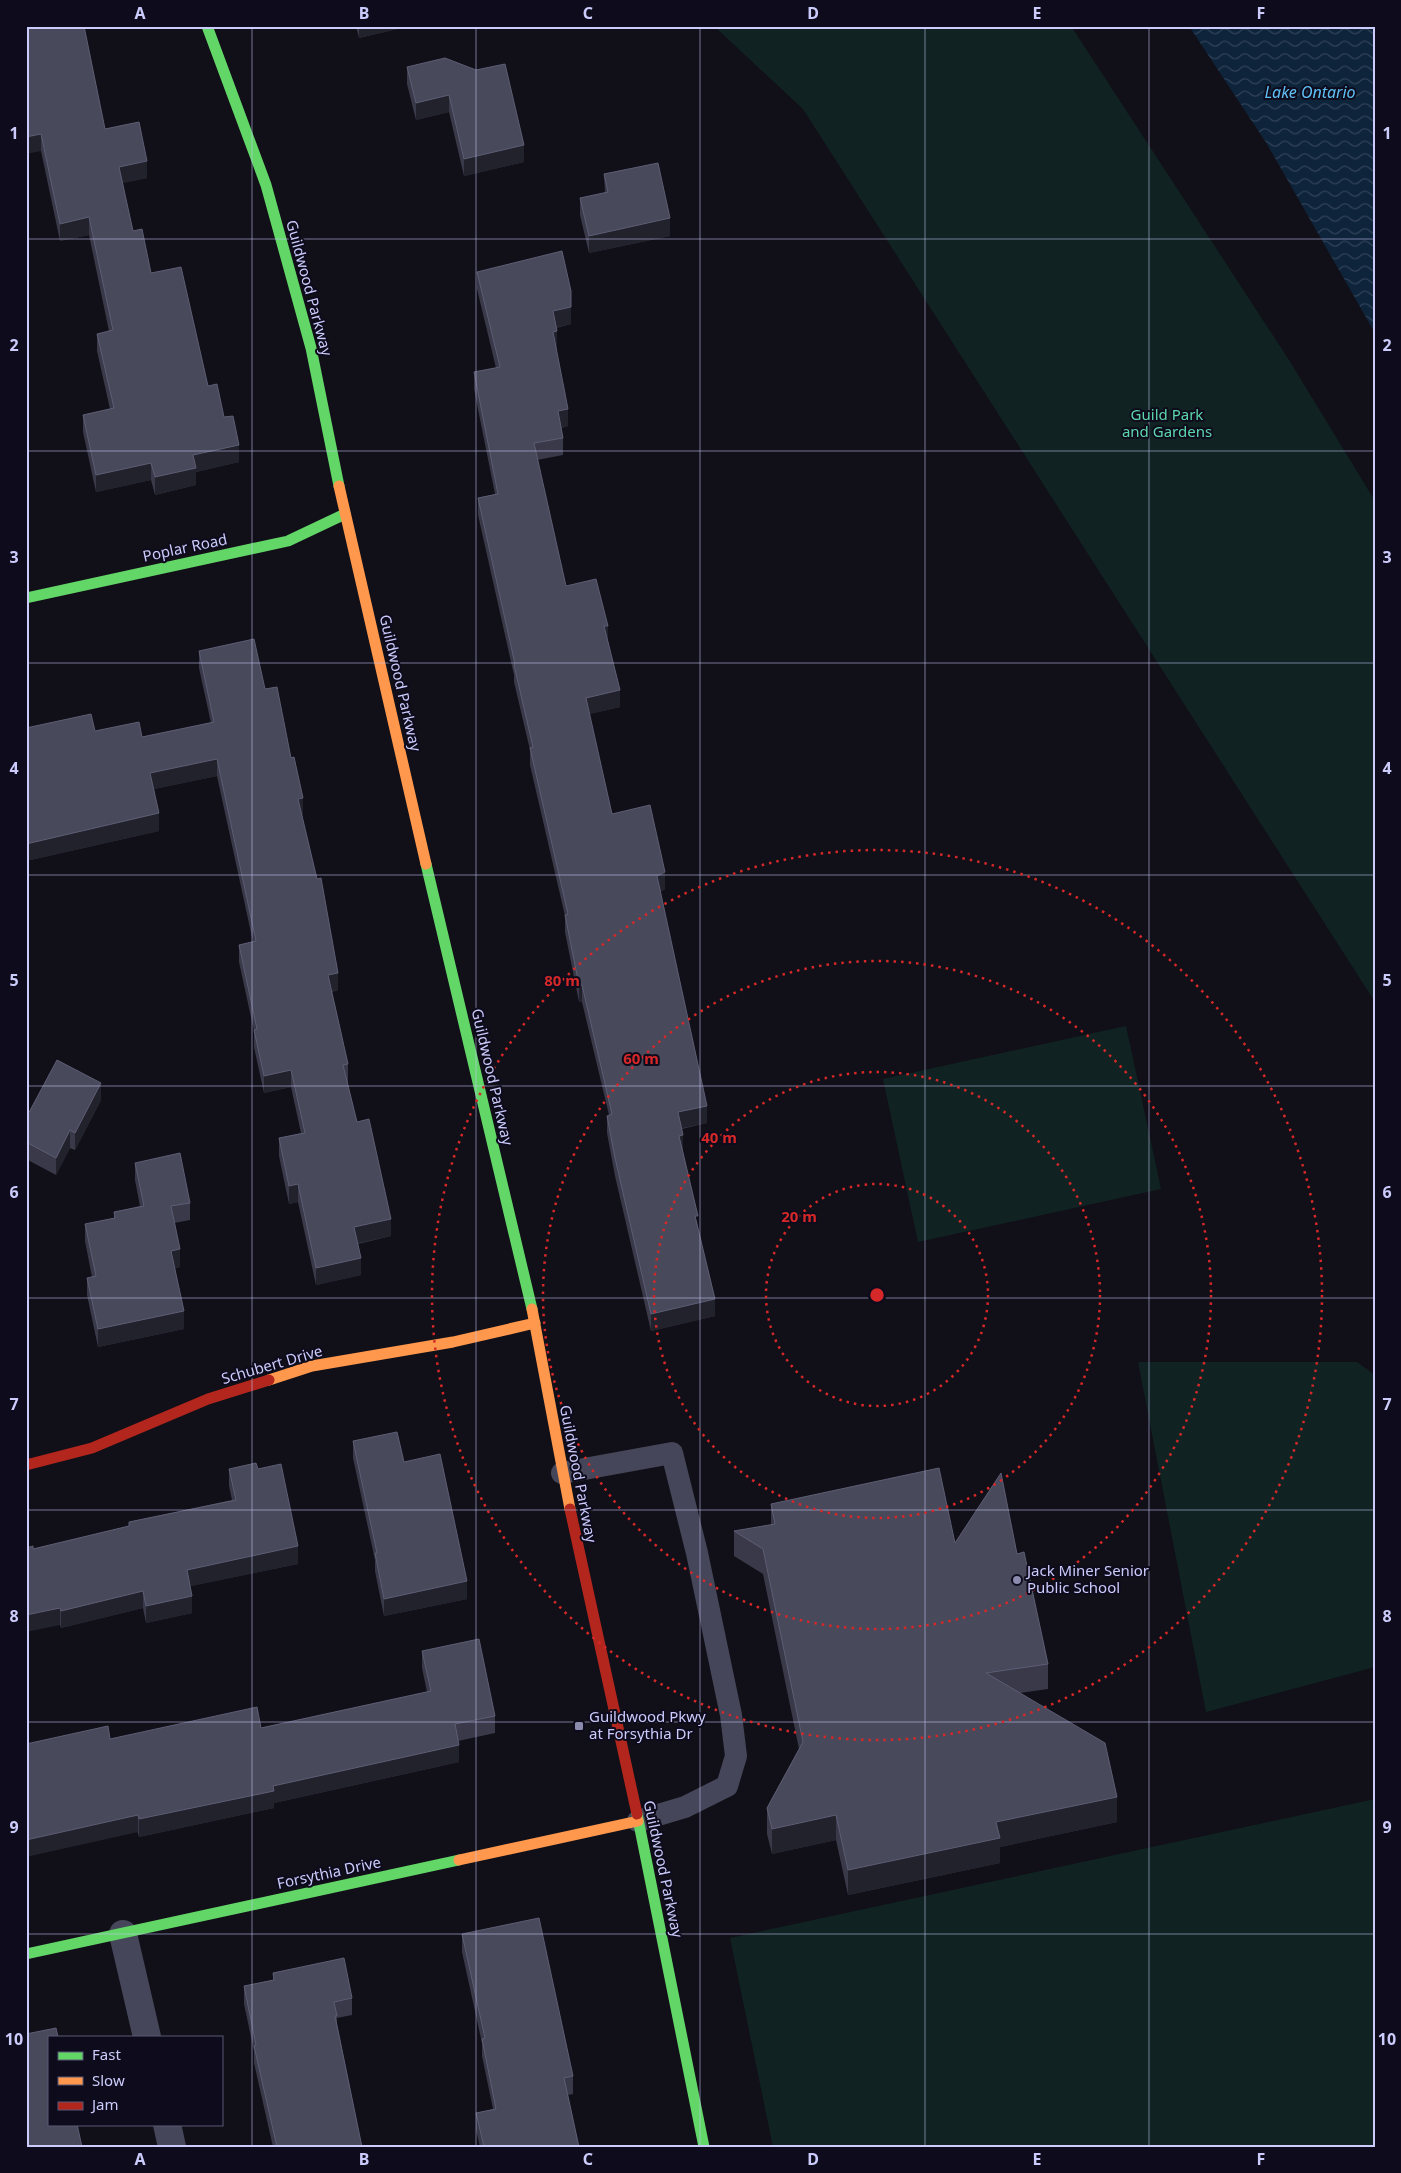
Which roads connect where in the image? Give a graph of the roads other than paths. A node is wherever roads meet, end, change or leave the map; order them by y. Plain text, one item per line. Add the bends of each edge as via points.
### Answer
1 (207, 26) edge
2 (345, 514) junction
3 (26, 598) edge
4 (535, 1323) junction
5 (26, 1465) edge
6 (562, 1473) junction
7 (638, 1821) junction
8 (123, 1934) junction
9 (26, 1954) edge
10 (147, 2036) edge
11 (167, 2126) edge
12 (172, 2147) edge
13 (704, 2147) edge

1 - 2 street, Guildwood Parkway via 266,185 312,348
2 - 3 street, Poplar Road via 288,542
2 - 4 street, Guildwood Parkway
4 - 5 street, Schubert Drive via 453,1342 312,1366 208,1399 92,1448
4 - 6 street, Guildwood Parkway
6 - 7 street, Guildwood Parkway
6 - 7 lane via 672,1453 697,1553 731,1715 736,1756 728,1786 685,1807
7 - 8 street, Forsythia Drive
7 - 13 street, Guildwood Parkway
8 - 9 street, Forsythia Drive
8 - 10 street
11 - 12 street

